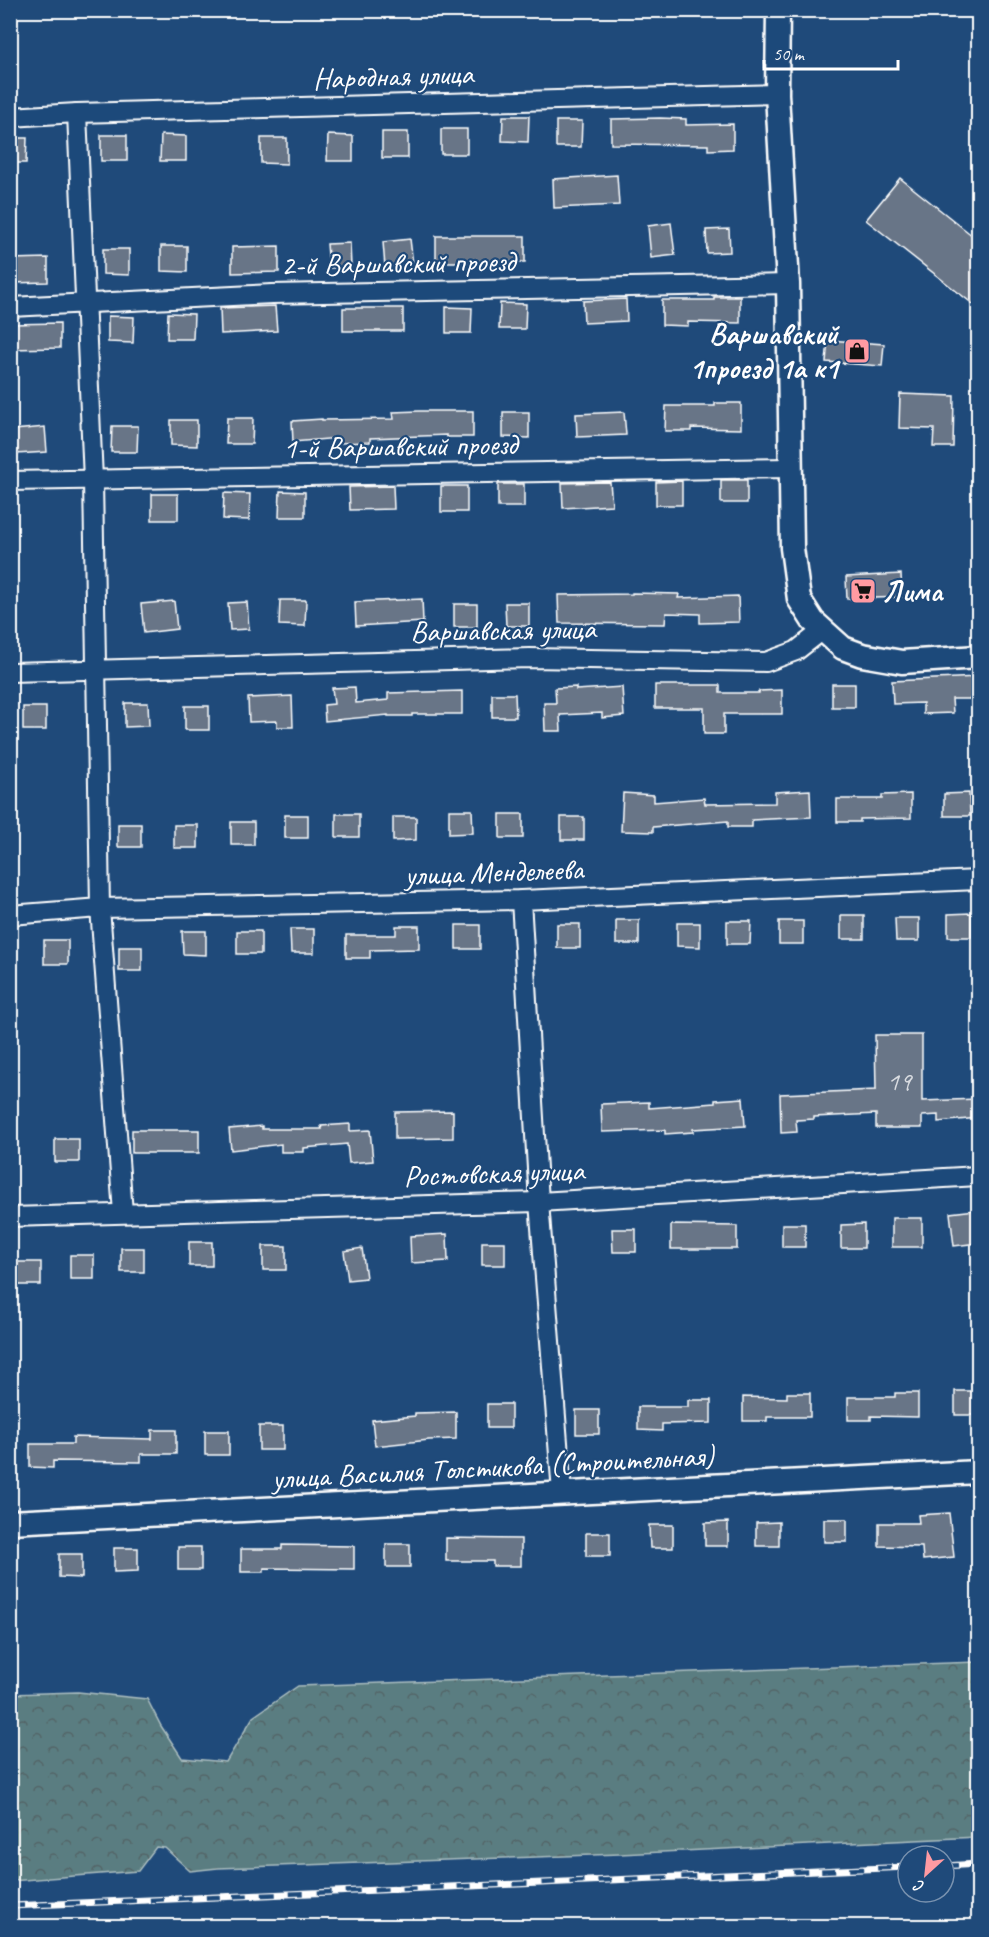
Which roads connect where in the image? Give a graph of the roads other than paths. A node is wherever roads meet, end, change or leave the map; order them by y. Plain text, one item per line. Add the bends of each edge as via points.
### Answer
1 (778, 10) edge
2 (777, 94) junction
3 (77, 113) junction
4 (10, 117) edge
5 (788, 284) junction
6 (84, 303) junction
7 (10, 307) edge
8 (791, 468) junction
9 (93, 480) junction
10 (10, 481) edge
11 (823, 630) junction
12 (978, 657) edge
13 (96, 669) junction
14 (10, 672) edge
15 (978, 880) edge
16 (521, 900) junction
17 (100, 908) junction
18 (10, 915) edge
19 (978, 1176) edge
20 (539, 1202) junction
21 (123, 1213) junction
22 (10, 1217) edge
23 (978, 1472) edge
24 (562, 1493) junction
25 (10, 1522) edge

1 - 2 main road
2 - 3 street, Народная улица
2 - 5 main road
3 - 4 street, Народная улица
3 - 6 street
5 - 6 street, 2-й Варшавский проезд via 272,294
5 - 8 main road
6 - 7 street, 2-й Варшавский проезд
6 - 9 street
8 - 9 street, 1-й Варшавский проезд
8 - 11 main road via 792,548 799,599
9 - 10 street, 1-й Варшавский проезд
9 - 13 street
11 - 12 main road via 843,648 880,659 902,662
11 - 13 street, Варшавская улица via 796,651 766,662 530,658
13 - 14 street, Варшавская улица
13 - 17 street
15 - 16 street, улица Менделеева
16 - 17 street, улица Менделеева
16 - 20 street
17 - 18 street, улица Менделеева
17 - 21 street
19 - 20 street, Ростовская улица
20 - 21 street, Ростовская улица
20 - 24 street
21 - 22 street, Ростовская улица
23 - 24 main road, улица Василия Толстикова (Строительная)
24 - 25 main road, улица Василия Толстикова (Строительная)

